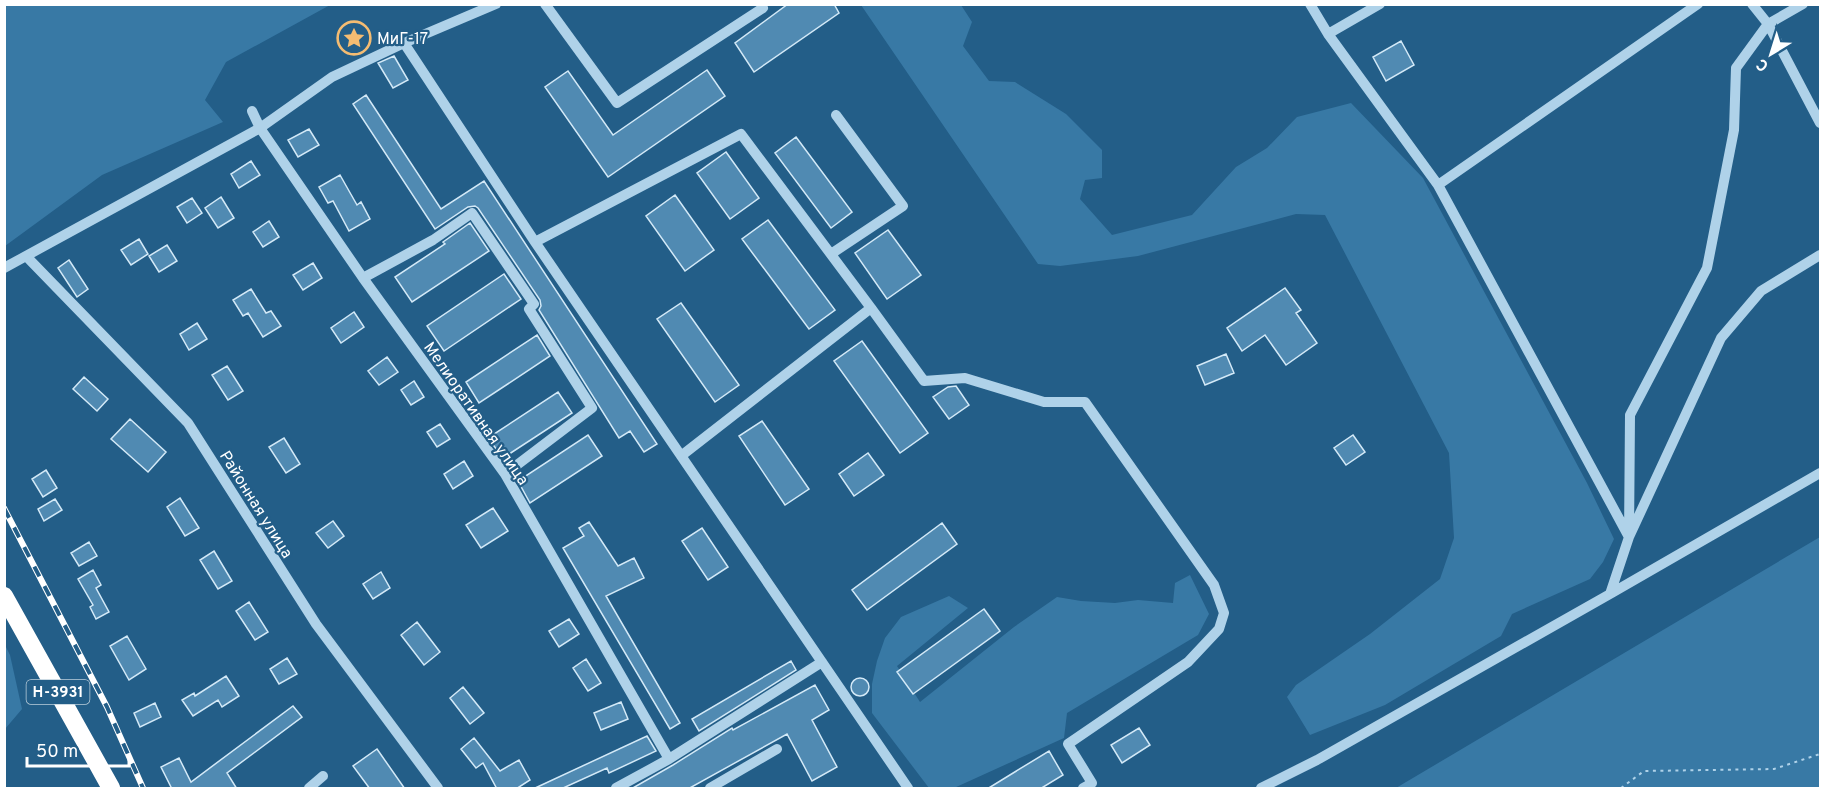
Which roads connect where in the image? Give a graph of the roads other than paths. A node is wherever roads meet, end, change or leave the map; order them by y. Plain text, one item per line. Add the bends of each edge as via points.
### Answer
1 (496, 4) edge
2 (545, 4) edge
3 (761, 4) edge
4 (1310, 4) edge
5 (1380, 4) edge
6 (1698, 4) edge
7 (1752, 4) edge
8 (1803, 4) edge
9 (1768, 24) junction
10 (1328, 33) junction
11 (404, 43) junction
12 (252, 111) dead end
13 (836, 116) dead end
14 (1821, 123) edge
15 (260, 128) junction
16 (1438, 186) junction
17 (535, 242) junction
18 (831, 255) junction
19 (1821, 255) edge
20 (26, 256) junction
21 (4, 268) edge
22 (363, 278) junction
23 (871, 309) junction
24 (681, 456) junction
25 (1821, 473) edge
26 (505, 474) junction
27 (1629, 537) junction
28 (1610, 594) junction
29 (4, 596) edge
30 (822, 662) junction
31 (777, 749) dead end
32 (669, 759) junction
33 (323, 776) dead end
34 (111, 789) edge
35 (309, 789) edge
36 (438, 789) edge
37 (616, 789) edge
38 (710, 789) edge
39 (908, 789) edge
40 (1083, 789) edge
41 (1261, 789) edge

1 - 11 street
2 - 3 street via 617,103 763,8
4 - 10 street
5 - 10 street
6 - 16 street
7 - 9 street
8 - 9 street
9 - 14 street
9 - 27 street via 1736,68 1734,130 1707,268 1630,415
10 - 16 street
11 - 15 street via 332,77
11 - 17 street
12 - 15 street, Мелиоративная улица
13 - 18 street via 903,206
15 - 20 street
15 - 22 street, Мелиоративная улица
16 - 27 street
17 - 18 street via 741,134
17 - 24 street
18 - 23 street
19 - 27 street via 1761,291 1721,338
20 - 21 street
20 - 36 street, Районная улица via 188,423 316,624
22 - 26 street, Мелиоративная улица
22 - 26 street via 472,213 534,304 529,309 592,408
23 - 24 street
23 - 40 street via 924,381 964,378 1044,402 1085,402 1214,585 1224,613 1219,629 1188,662 1068,744 1092,783
24 - 30 street
25 - 28 street
26 - 32 street, Мелиоративная улица
27 - 28 street
28 - 41 street
29 - 34 highway, Н-3931
30 - 32 street
30 - 39 street
31 - 38 street
32 - 37 street
33 - 35 street

